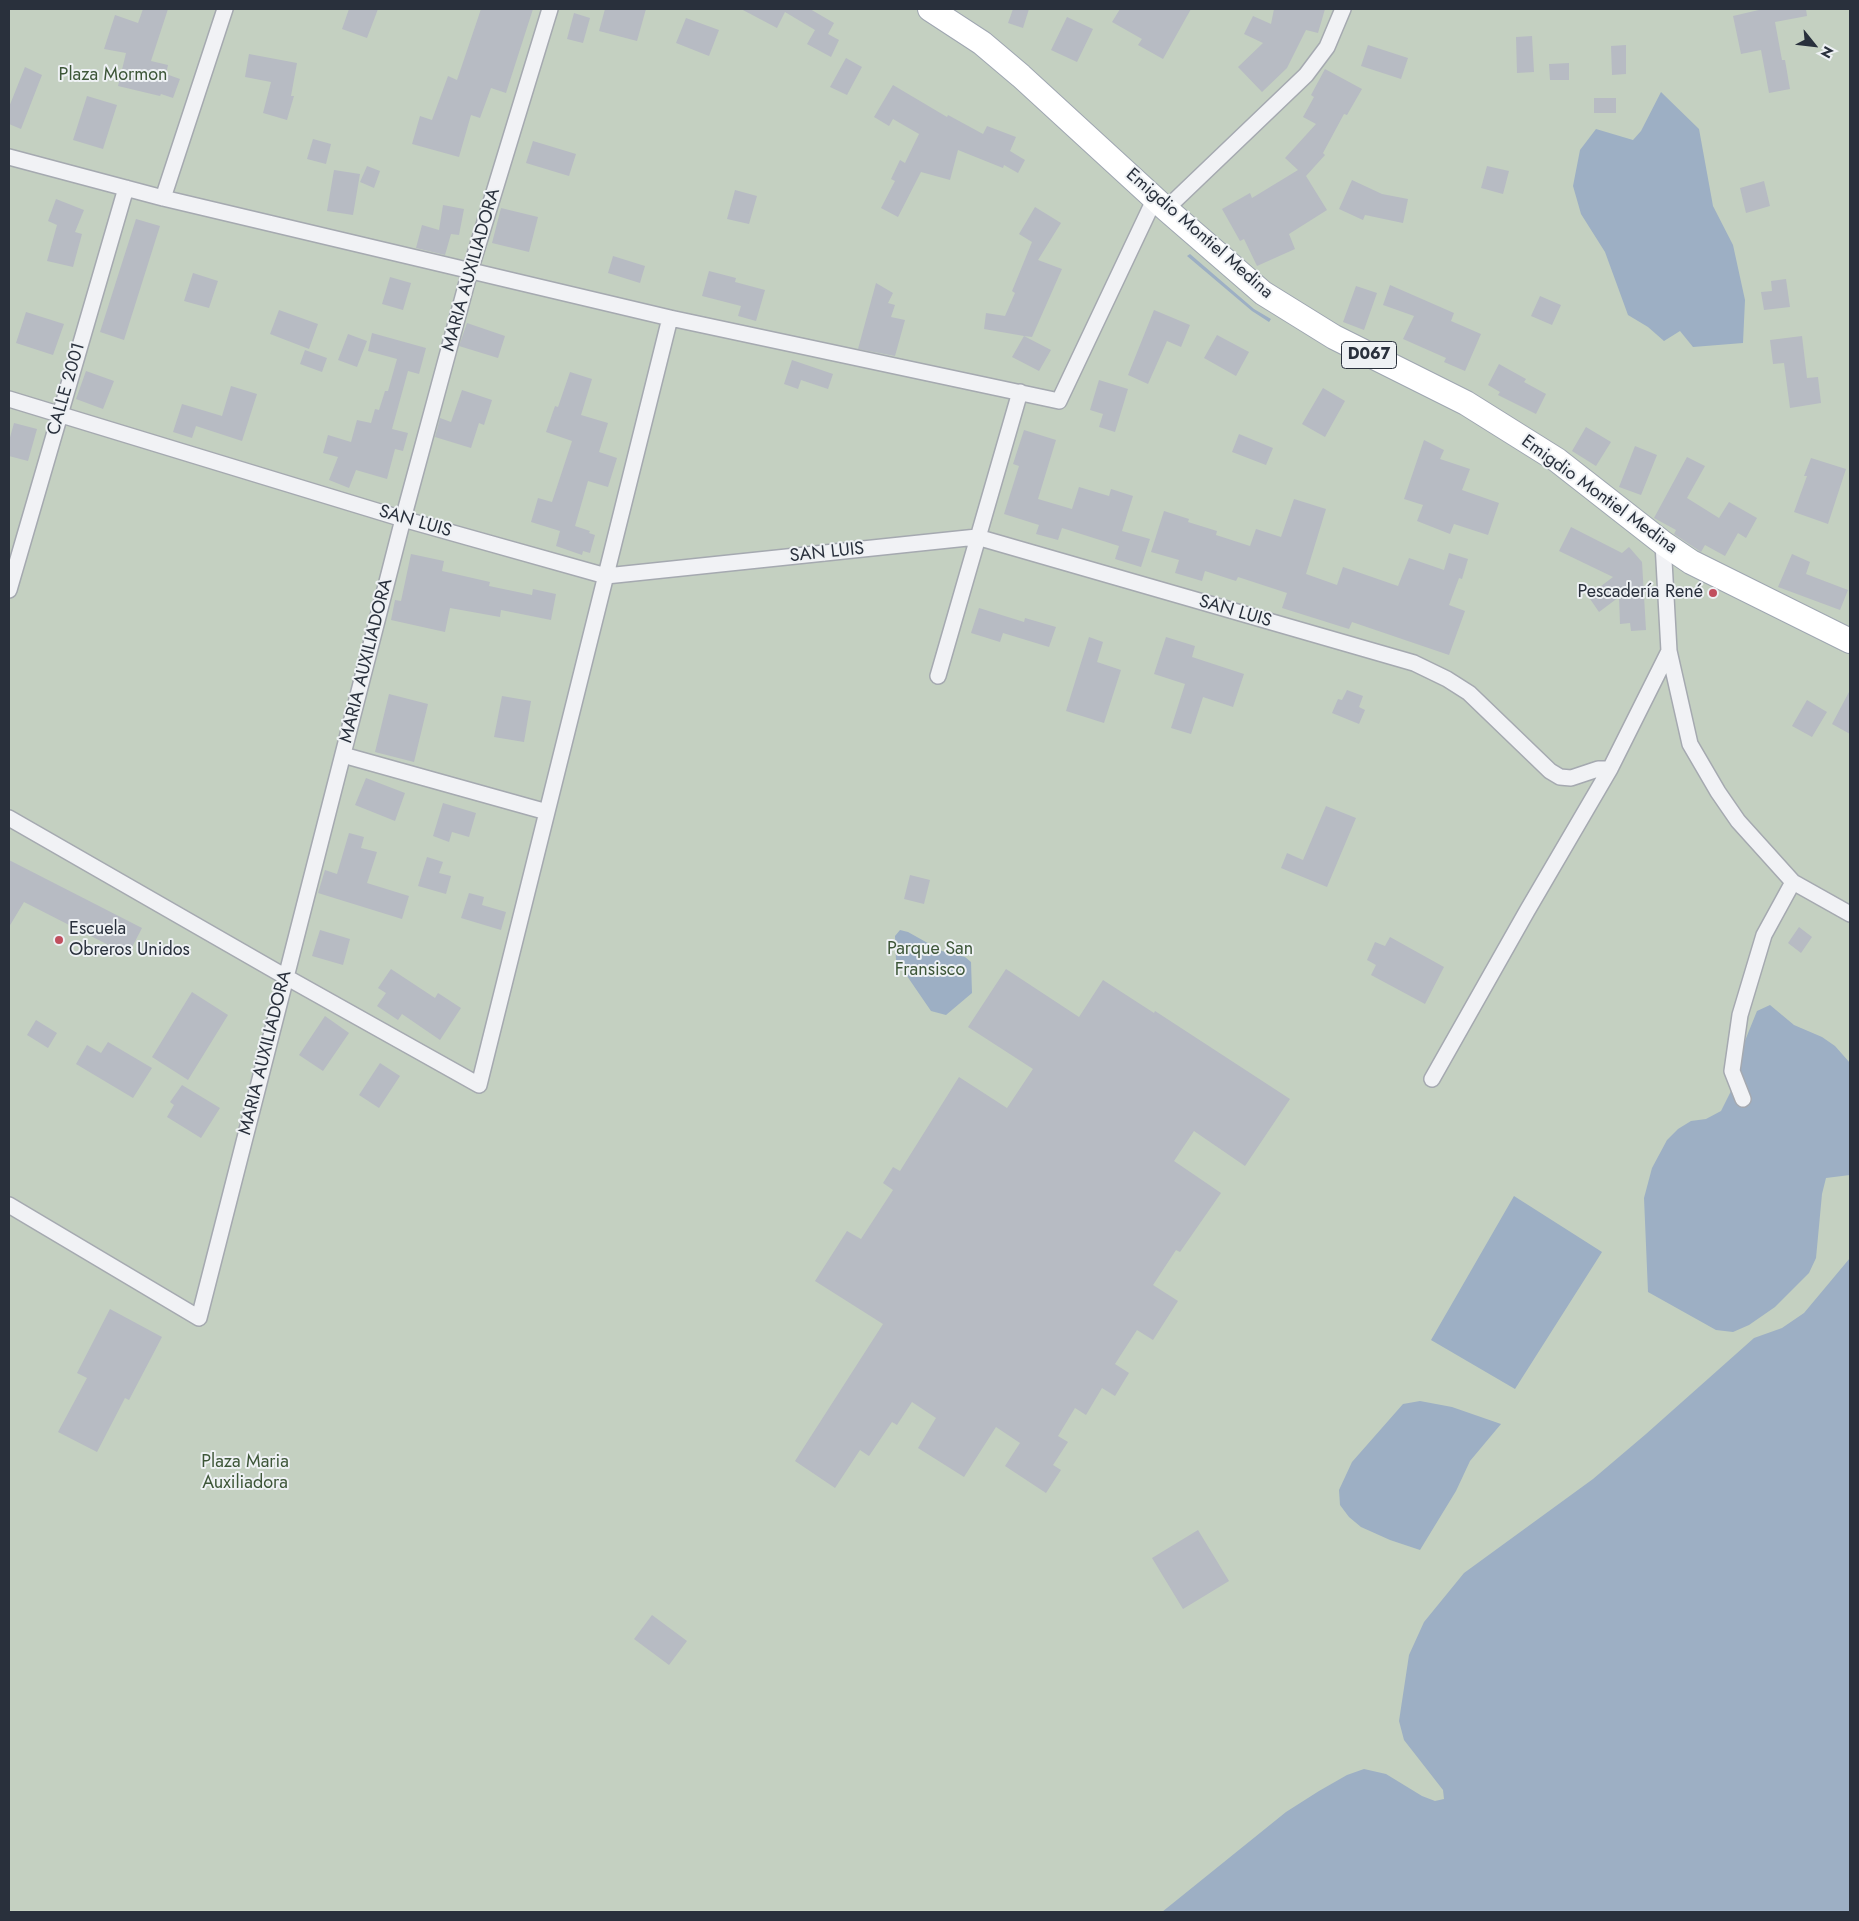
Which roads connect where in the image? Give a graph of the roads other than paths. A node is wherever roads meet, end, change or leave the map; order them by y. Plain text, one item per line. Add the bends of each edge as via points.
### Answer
1 (225, 9) edge
2 (550, 9) edge
3 (930, 9) edge
4 (1343, 9) edge
5 (9, 157) edge
6 (126, 188) junction
7 (163, 198) junction
8 (1160, 203) junction
9 (470, 270) junction
10 (670, 318) junction
11 (9, 399) edge
12 (1018, 399) junction
13 (60, 415) junction
14 (403, 519) junction
15 (977, 537) junction
16 (1663, 543) junction
17 (606, 576) junction
18 (9, 590) edge
19 (1850, 641) edge
20 (1669, 651) junction
21 (938, 676) dead end
22 (343, 755) junction
23 (1610, 769) junction
24 (547, 812) junction
25 (9, 818) edge
26 (1793, 882) junction
27 (1850, 914) edge
28 (286, 977) junction
29 (1432, 1079) dead end
30 (1743, 1099) dead end
31 (9, 1204) edge

1 - 7 street
2 - 9 street, MARIA AUXILIADORA
3 - 8 main road, Emigdio Montiel Medina / D067 via 982,44 1021,76
4 - 8 street via 1327,47 1306,75
5 - 6 street
6 - 7 street
6 - 13 street, CALLE 2001
7 - 9 street
8 - 12 street via 1059,400
8 - 16 main road, Emigdio Montiel Medina / D067 via 1263,293 1334,337 1483,413 1557,460
9 - 10 street
9 - 14 street, MARIA AUXILIADORA
10 - 12 street
10 - 17 street
11 - 13 street, SAN LUIS
12 - 15 street
13 - 14 street, SAN LUIS
13 - 18 street, CALLE 2001
14 - 17 street, SAN LUIS
14 - 22 street, MARIA AUXILIADORA
15 - 17 street, SAN LUIS
15 - 21 street
15 - 23 street, SAN LUIS via 1414,663 1469,693 1560,778
16 - 19 main road, Emigdio Montiel Medina / D067 via 1691,562
16 - 20 street
17 - 24 street
20 - 23 street
20 - 26 street via 1690,744 1738,821
22 - 24 street
22 - 28 street, MARIA AUXILIADORA
23 - 29 street
24 - 28 street via 479,1085
25 - 28 street
26 - 27 street
26 - 30 street via 1764,935 1740,1015 1732,1071
28 - 31 street, MARIA AUXILIADORA via 199,1318

